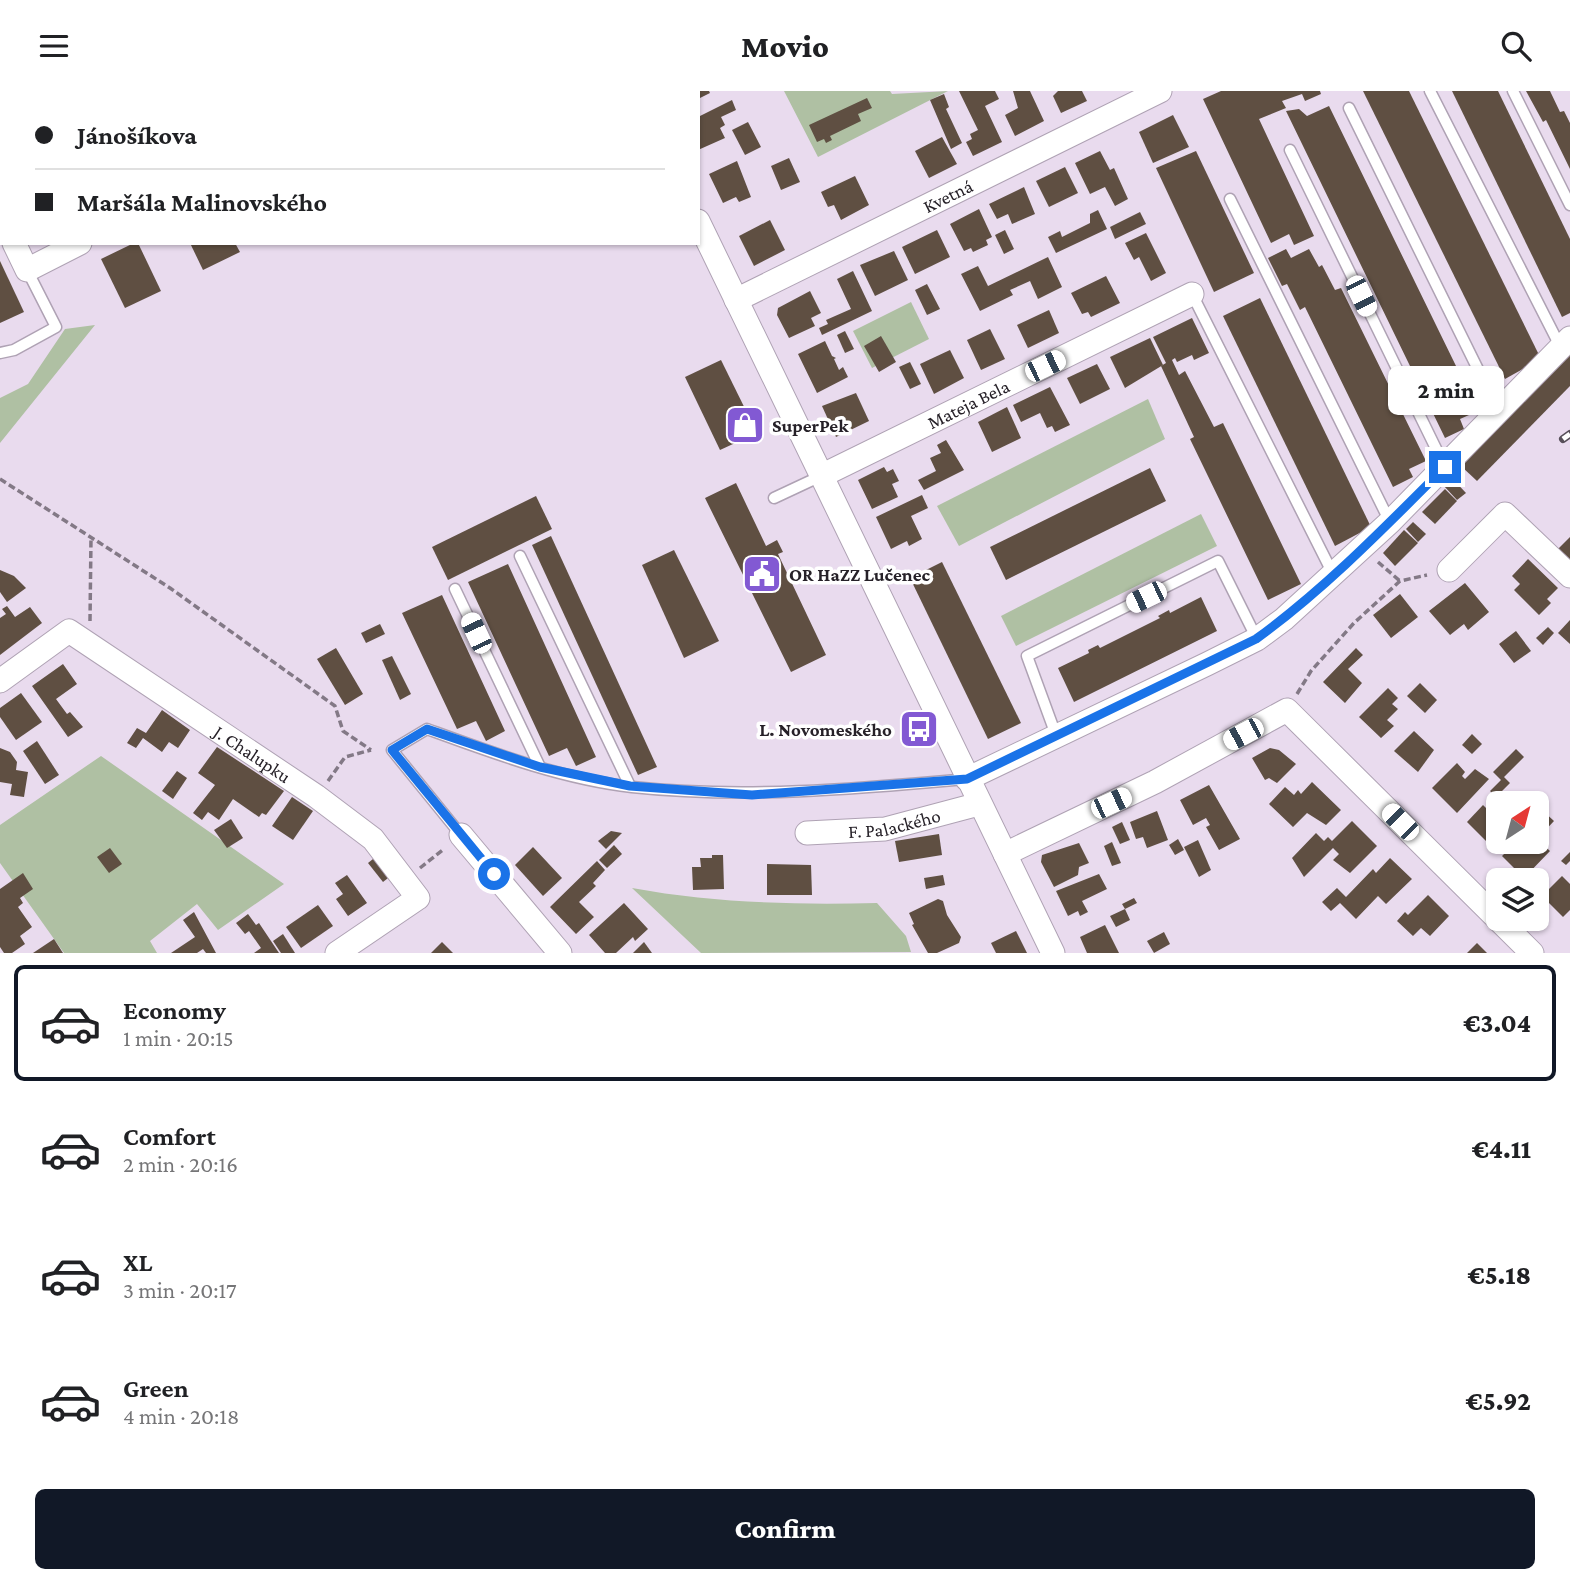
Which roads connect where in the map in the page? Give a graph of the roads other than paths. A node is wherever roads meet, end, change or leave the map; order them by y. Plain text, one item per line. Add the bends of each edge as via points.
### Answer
1 (1160, 91) edge
2 (1430, 91) edge
3 (1513, 91) edge
4 (1349, 108) dead end
5 (1290, 150) dead end
6 (1230, 199) dead end
7 (1570, 205) edge
8 (700, 225) edge
9 (15, 245) edge
10 (76, 245) edge
11 (27, 271) junction
12 (1192, 294) joint
13 (736, 300) junction
14 (1565, 343) edge
15 (0, 353) edge
16 (1499, 412) junction
17 (1445, 467) junction
18 (821, 476) junction
19 (774, 498) dead end
20 (1390, 522) junction
21 (520, 556) dead end
22 (1449, 570) road end
23 (1334, 574) junction
24 (1570, 576) edge
25 (455, 589) dead end
26 (1256, 639) junction
27 (0, 681) edge
28 (1056, 735) junction
29 (540, 767) junction
30 (967, 779) junction
31 (630, 786) junction
32 (979, 804) junction
33 (807, 833) dead end
34 (461, 835) joint
35 (1005, 853) junction
36 (337, 953) edge
37 (560, 953) edge
38 (1053, 953) edge
39 (1532, 953) edge

1 - 13 street, Kvetná
2 - 14 lane
3 - 7 lane
4 - 16 lane
5 - 17 lane
6 - 20 lane
8 - 13 street
9 - 11 street
10 - 11 street
11 - 15 lane via 56,327
12 - 18 street, Mateja Bela
12 - 23 lane
13 - 18 street
14 - 16 street
16 - 17 street
17 - 20 street
18 - 19 lane
18 - 30 street
20 - 23 street
21 - 31 lane
22 - 24 street via 1505,514
23 - 26 street
25 - 29 lane
26 - 28 street
26 - 28 lane via 1218,561 1027,656
27 - 36 street, J. Chalupku via 75,635 373,839 412,889
28 - 30 street
29 - 31 lane
29 - 34 lane via 427,729 392,750
30 - 31 lane via 752,795
30 - 32 street
32 - 33 street, F. Palackého via 885,829
32 - 35 street
34 - 37 street
35 - 38 street
35 - 39 street via 1155,782 1287,711

